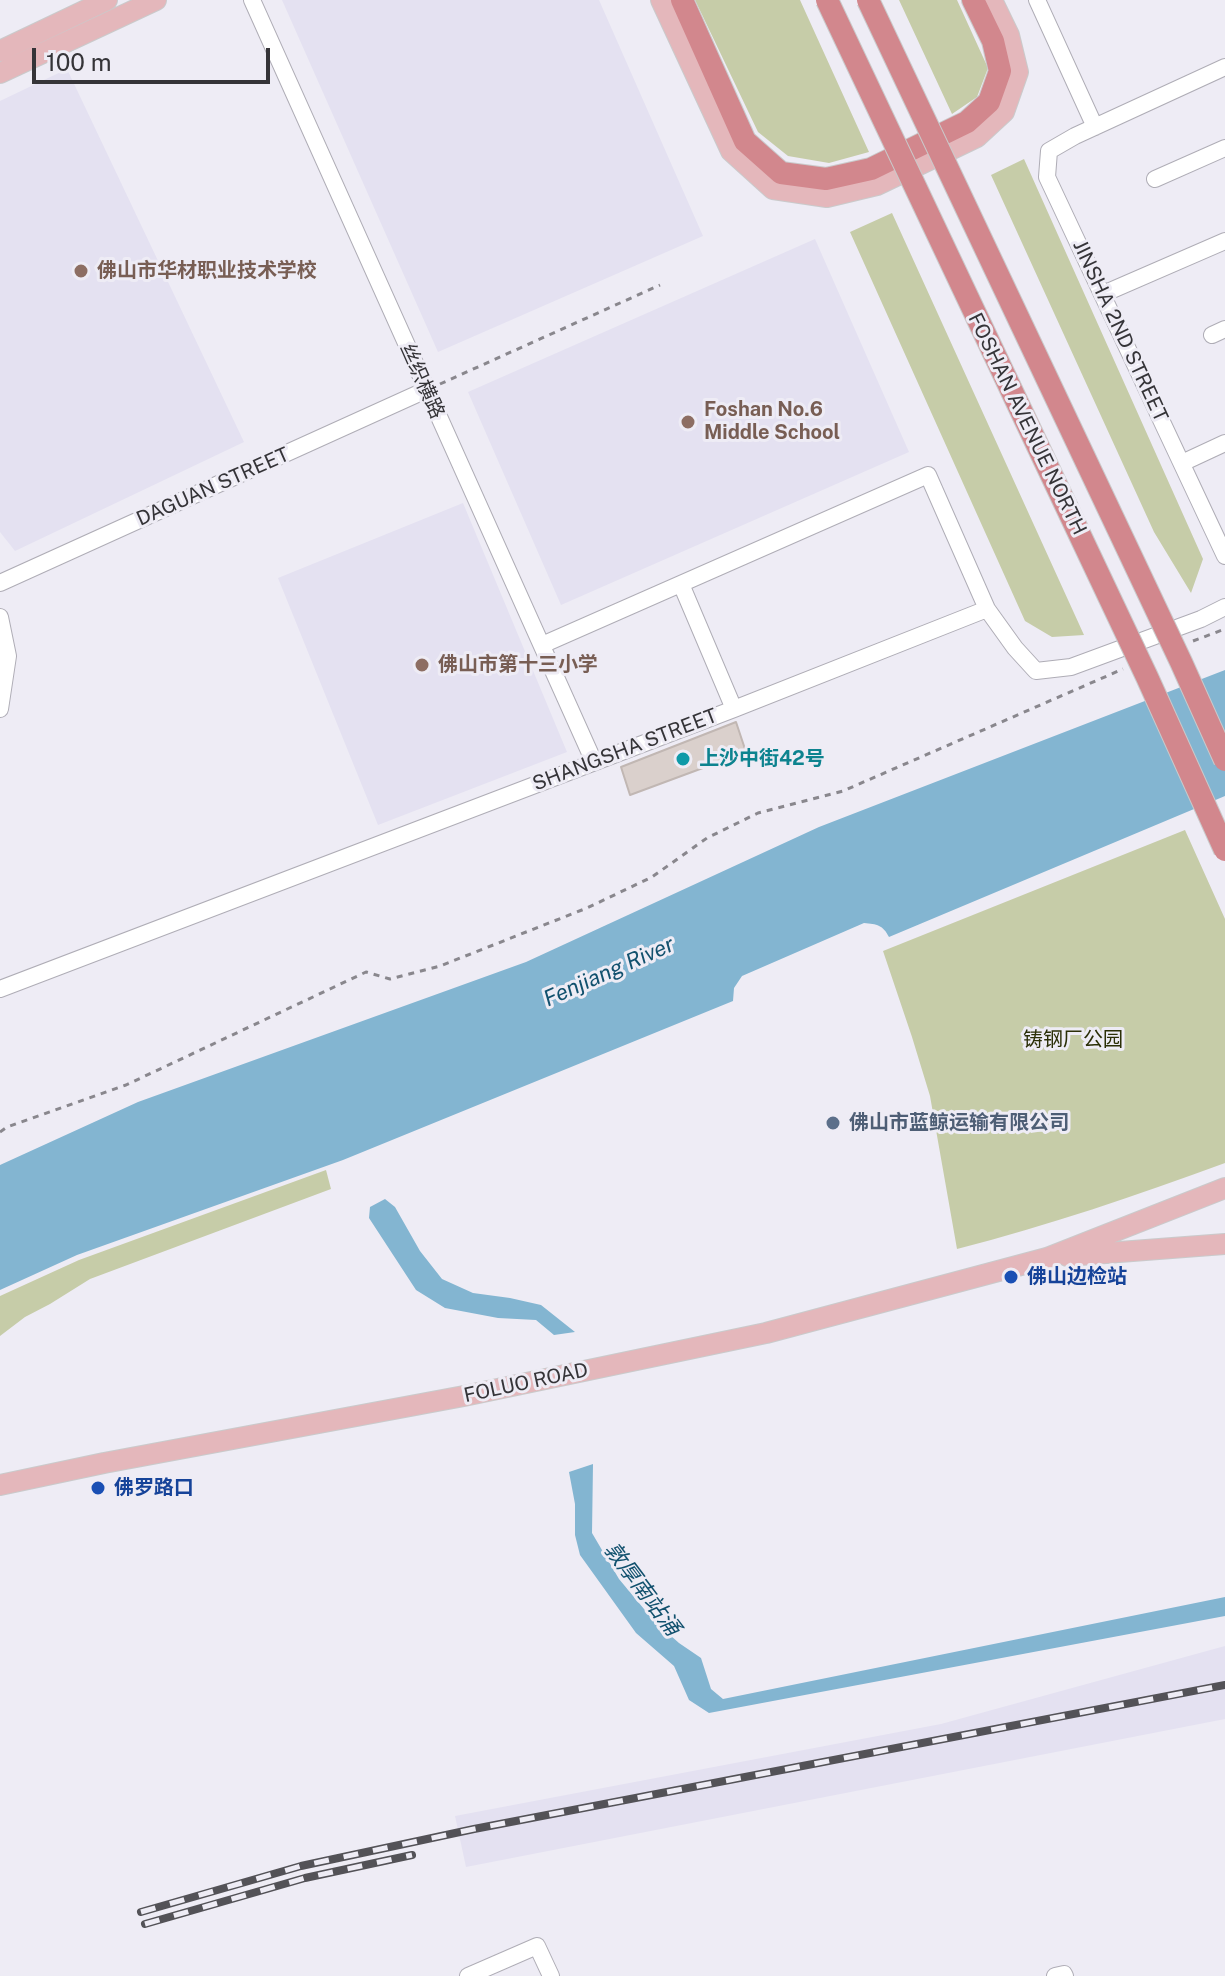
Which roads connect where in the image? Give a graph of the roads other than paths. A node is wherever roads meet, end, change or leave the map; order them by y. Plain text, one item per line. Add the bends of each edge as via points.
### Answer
1 (107, 0) edge
2 (156, 0) edge
3 (252, 0) edge
4 (661, 0) edge
5 (682, 0) edge
6 (827, 0) edge
7 (868, 0) edge
8 (973, 0) edge
9 (992, 0) edge
10 (1037, 0) edge
11 (2, 44) edge
12 (1225, 67) edge
13 (0, 73) edge
14 (1095, 127) junction
15 (1225, 148) edge
16 (1155, 179) dead end
17 (1225, 241) edge
18 (1103, 294) junction
19 (426, 390) junction
20 (1225, 443) edge
21 (1182, 463) junction
22 (1225, 556) edge
23 (0, 583) edge
24 (681, 584) junction
25 (1225, 607) edge
26 (987, 609) junction
27 (0, 617) edge
28 (542, 645) junction
29 (0, 709) edge
30 (734, 709) junction
31 (1225, 760) edge
32 (594, 762) junction
33 (1225, 850) edge
34 (0, 989) edge
35 (1225, 1188) edge
36 (1225, 1244) edge
37 (1047, 1258) junction
38 (0, 1485) edge
39 (468, 1976) edge
40 (551, 1976) edge
41 (1055, 1976) edge
42 (1065, 1976) edge

1 - 11 main road
2 - 13 main road
3 - 19 street, 丝织横路
4 - 9 main road via 731,151 773,189 827,197 877,185 977,137 1004,112 1018,72 1009,35
5 - 8 highway via 745,141 781,173 826,179 871,169 967,122 989,102 1000,71 993,41
6 - 33 highway, FOSHAN AVENUE NORTH, bridge
7 - 31 highway, FOSHAN AVENUE NORTH, bridge
10 - 14 street
12 - 14 street
14 - 18 street, JINSHA 2ND STREET via 1049,151 1047,177
15 - 16 street
17 - 18 street
18 - 21 street, JINSHA 2ND STREET
19 - 23 street, DAGUAN STREET
19 - 28 street, 丝织横路
20 - 21 street
21 - 22 street, JINSHA 2ND STREET
24 - 26 street via 928,475
24 - 28 street
24 - 30 street
25 - 26 street via 1071,667 1036,671
26 - 30 street, SHANGSHA STREET
27 - 29 street via 8,656
28 - 32 street, 丝织横路
30 - 32 street, SHANGSHA STREET
32 - 34 street, SHANGSHA STREET
35 - 37 main road, FOLUO ROAD
36 - 37 main road, FOLUO ROAD
37 - 38 main road, FOLUO ROAD via 766,1333
39 - 40 street via 537,1946
41 - 42 street

